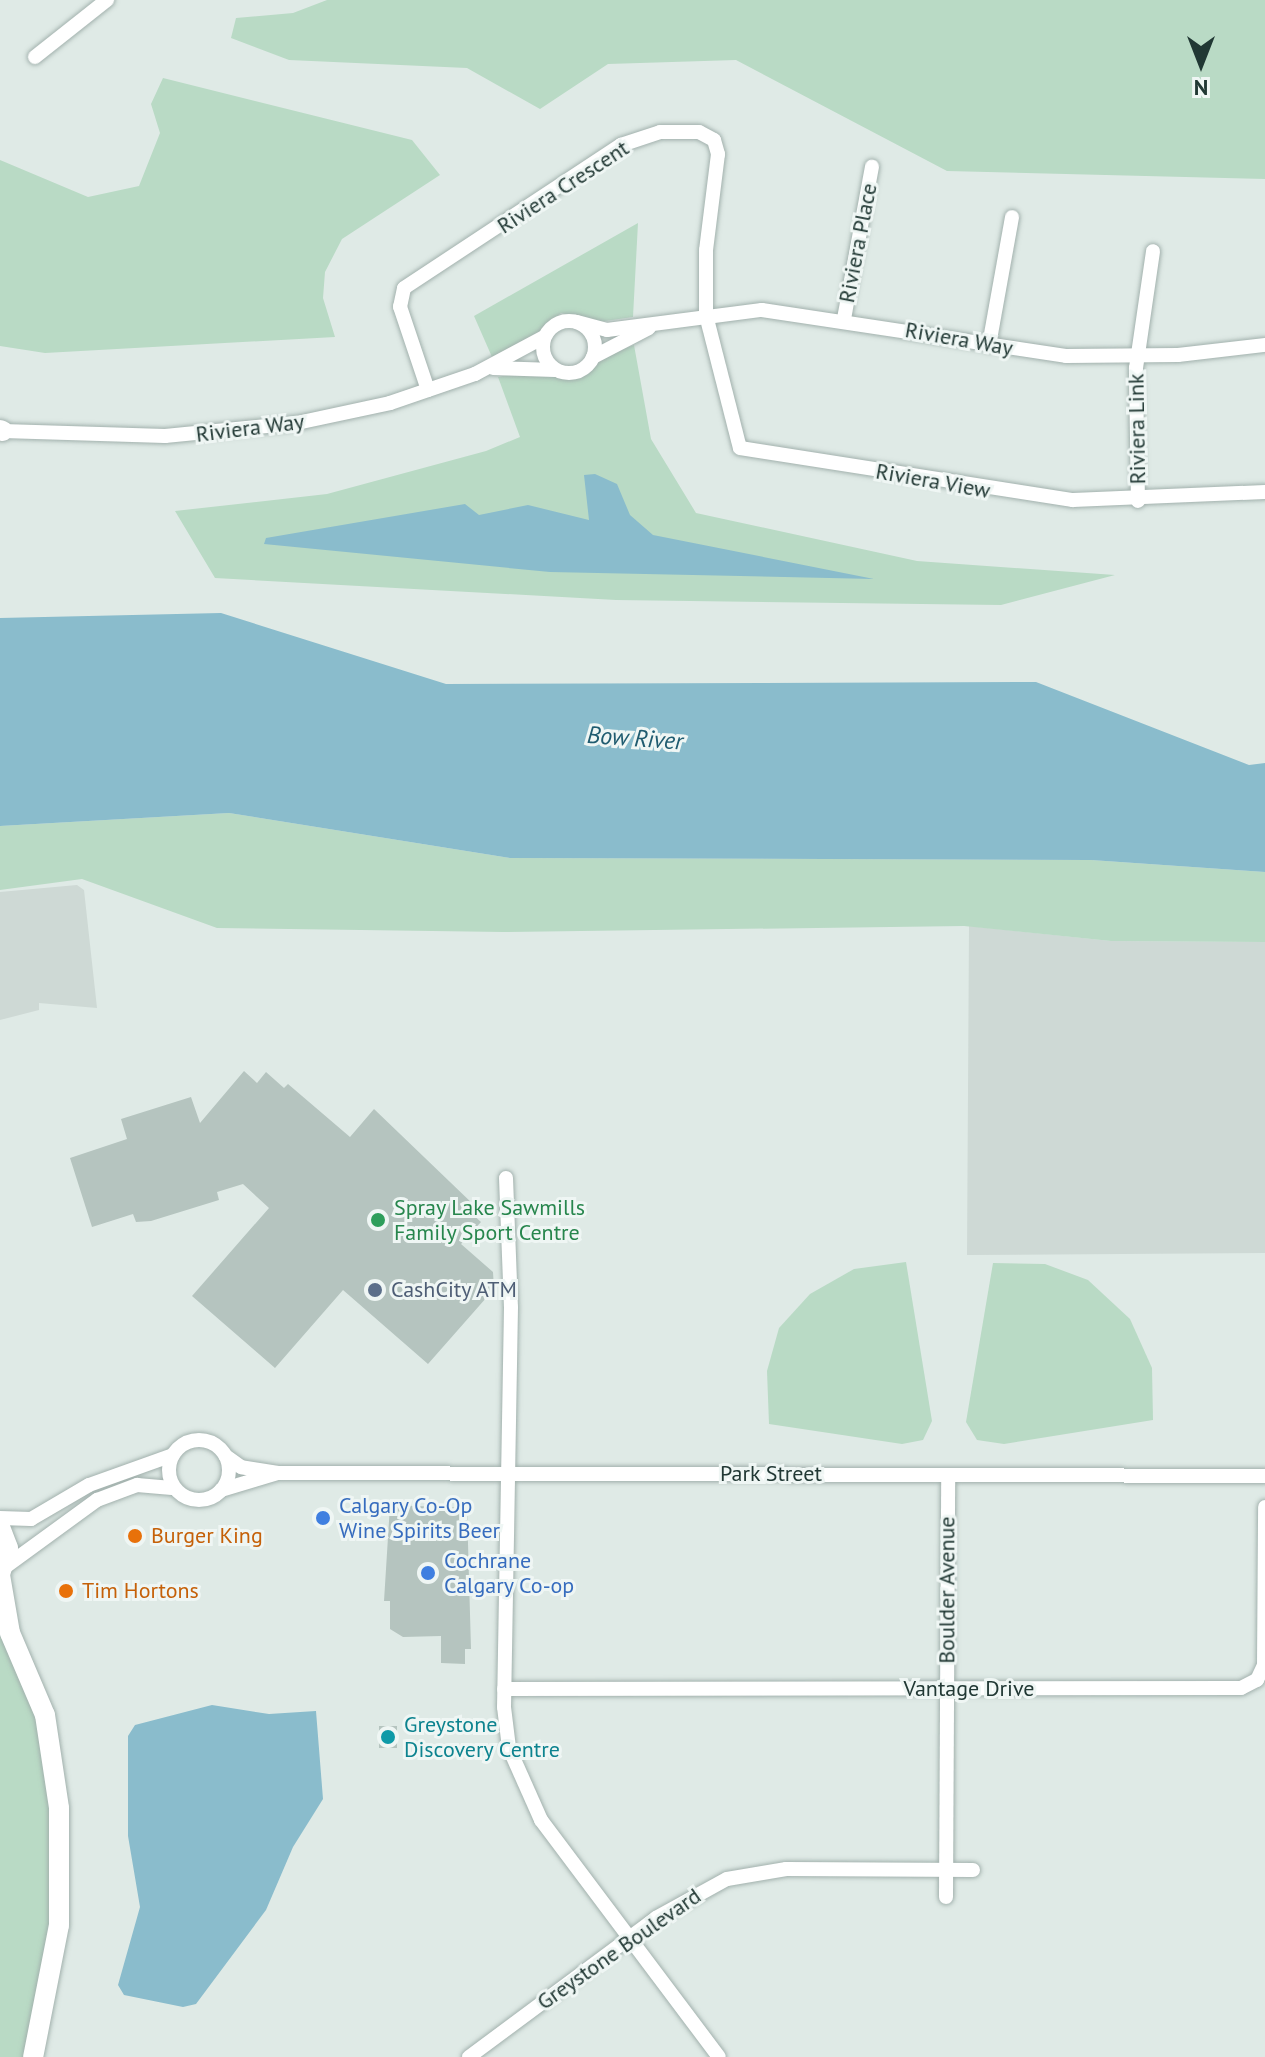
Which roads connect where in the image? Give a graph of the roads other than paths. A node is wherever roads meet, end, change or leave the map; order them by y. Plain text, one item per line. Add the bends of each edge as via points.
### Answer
1 (107, 0) edge
2 (35, 57) dead end
3 (872, 167) dead end
4 (1012, 217) dead end
5 (1153, 251) dead end
6 (706, 315) junction
7 (844, 319) junction
8 (577, 322) junction
9 (654, 325) junction
10 (544, 337) junction
11 (989, 345) junction
12 (1265, 345) edge
13 (593, 357) junction
14 (1136, 357) junction
15 (492, 368) junction
16 (558, 371) junction
17 (428, 390) junction
18 (1, 430) edge
19 (1265, 492) edge
20 (1138, 501) junction
21 (506, 1178) dead end
22 (225, 1454) junction
23 (173, 1455) junction
24 (505, 1472) junction
25 (278, 1473) junction
26 (948, 1475) junction
27 (1265, 1476) edge
28 (175, 1488) junction
29 (221, 1490) junction
30 (1265, 1507) edge
31 (0, 1518) edge
32 (0, 1527) edge
33 (2, 1572) edge
34 (5, 1629) edge
35 (504, 1689) junction
36 (947, 1689) junction
37 (946, 1870) junction
38 (973, 1870) dead end
39 (946, 1897) dead end
40 (629, 1939) junction
41 (33, 2057) edge
42 (469, 2057) edge
43 (719, 2057) edge

1 - 2 street
3 - 7 street, Riviera Place
4 - 11 street
5 - 14 street, Riviera Link
6 - 7 street, Riviera Way via 762,310
6 - 9 street, Riviera Way
6 - 17 street, Riviera Crescent via 718,148 699,132 649,134 613,150 404,288 400,307
6 - 20 street, Riviera View via 732,434 745,450 1014,495
7 - 11 street, Riviera Way
8 - 9 street, Riviera Way via 597,329
8 - 10 street, Riviera Way via 555,325
8 - 13 street via 594,340
9 - 13 street, Riviera Way
10 - 15 street, Riviera Way
10 - 16 street via 546,360
11 - 14 street, Riviera Way
12 - 14 street, Riviera Way
13 - 16 street, Riviera Way via 582,369
14 - 20 street, Riviera Link
15 - 16 street, Riviera Way via 535,365
15 - 17 street, Riviera Way
17 - 18 street, Riviera Way via 332,417 219,434
19 - 20 street, Riviera View
21 - 24 street via 511,1307
22 - 23 street via 200,1440
22 - 25 street, Park Street via 241,1467
22 - 29 street via 229,1475
23 - 28 street via 169,1472
23 - 31 street via 89,1485 31,1519
24 - 25 street, Park Street
24 - 26 street, Park Street
24 - 35 street
25 - 29 street, Park Street
26 - 27 street, Park Street
26 - 36 street, Boulder Avenue
28 - 29 street via 196,1500
28 - 33 street via 149,1484 97,1500
30 - 36 street, Vantage Drive via 1264,1665 1251,1685 1230,1690
32 - 33 main road via 8,1548
33 - 34 main road
34 - 41 main road via 45,1715 61,1833 56,1949
35 - 36 street, Vantage Drive
35 - 40 street via 509,1748 526,1796
36 - 37 street, Boulder Avenue
37 - 38 street, Greystone Boulevard
37 - 39 street, Boulder Avenue
37 - 40 street, Greystone Boulevard via 748,1873 692,1895
40 - 42 street, Greystone Boulevard
40 - 43 street

